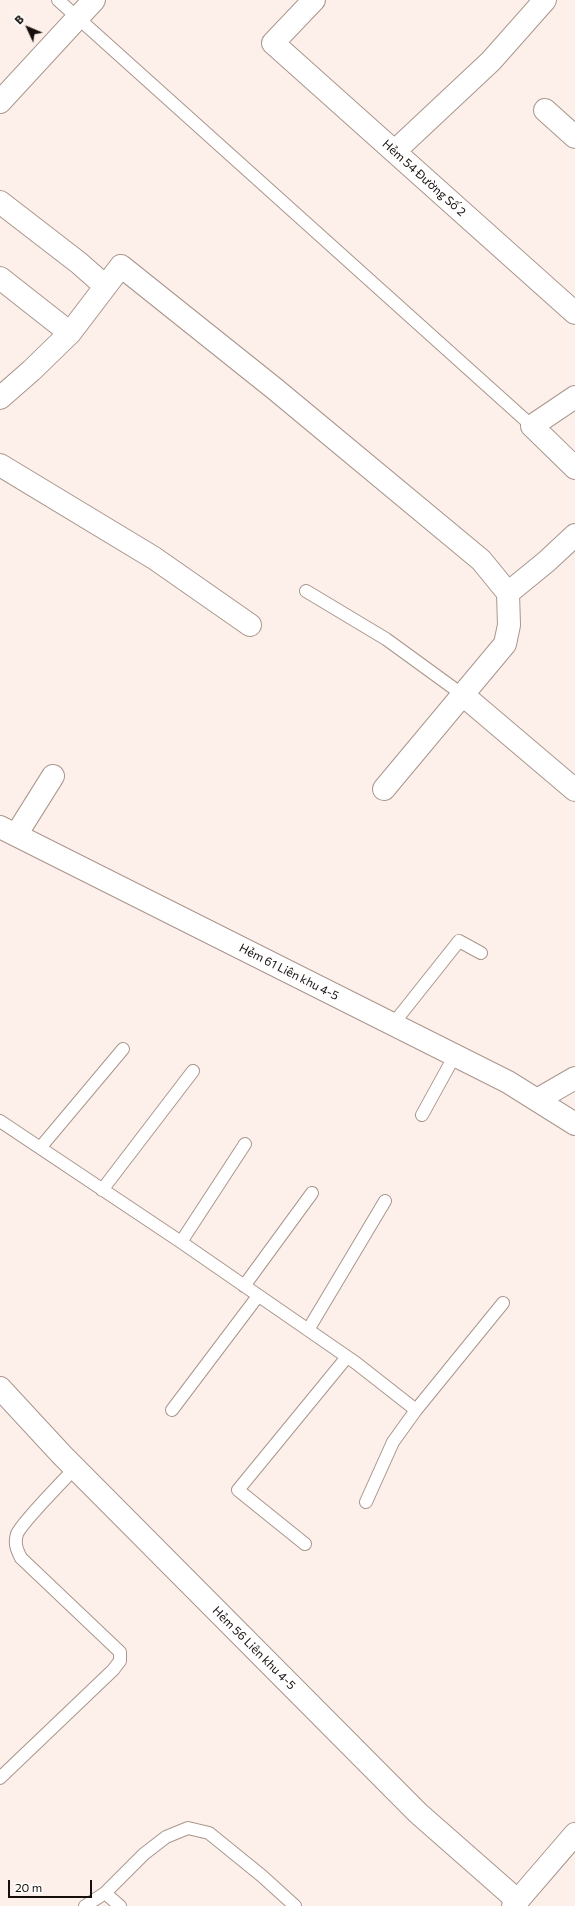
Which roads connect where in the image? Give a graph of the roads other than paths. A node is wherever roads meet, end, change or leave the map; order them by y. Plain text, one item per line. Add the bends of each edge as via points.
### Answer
1 (58, 0) edge
2 (94, 0) edge
3 (314, 0) edge
4 (544, 0) edge
5 (79, 18) junction
6 (0, 102) edge
7 (546, 110) dead end
8 (575, 137) edge
9 (395, 152) junction
10 (0, 202) edge
11 (0, 278) edge
12 (105, 286) junction
13 (575, 313) edge
14 (70, 333) junction
15 (575, 397) edge
16 (0, 398) edge
17 (532, 426) junction
18 (0, 465) edge
19 (575, 468) edge
20 (575, 535) edge
21 (306, 591) dead end
22 (508, 593) junction
23 (250, 625) dead end
24 (463, 695) junction
25 (53, 776) dead end
26 (384, 789) dead end
27 (575, 790) edge
28 (8, 831) edge
29 (481, 953) dead end
30 (393, 1024) junction
31 (123, 1049) dead end
32 (456, 1055) junction
33 (193, 1071) dead end
34 (575, 1078) edge
35 (537, 1100) junction
36 (422, 1115) dead end
37 (0, 1121) edge
38 (575, 1124) edge
39 (245, 1144) dead end
40 (40, 1148) junction
41 (102, 1190) junction
42 (312, 1193) dead end
43 (385, 1201) dead end
44 (180, 1242) junction
45 (244, 1286) junction
46 (258, 1296) junction
47 (503, 1303) dead end
48 (308, 1330) junction
49 (347, 1357) junction
50 (0, 1388) edge
51 (172, 1410) dead end
52 (416, 1410) junction
53 (75, 1468) junction
54 (366, 1502) dead end
55 (305, 1544) dead end
56 (0, 1778) edge
57 (575, 1834) edge
58 (105, 1892) junction
59 (515, 1903) edge
60 (84, 1906) edge
61 (120, 1906) edge
62 (295, 1906) edge

1 - 5 lane
2 - 5 street
3 - 9 street, Hẻm 54 Đường Số 2 via 273,43
4 - 9 street via 491,61
5 - 6 street
5 - 17 lane
7 - 8 street
9 - 13 street, Hẻm 54 Đường Số 2
10 - 12 street
11 - 14 street
12 - 14 street
12 - 22 street via 121,266 275,389 481,560
14 - 16 street
15 - 17 street
17 - 19 street
18 - 23 street via 154,558
20 - 22 street
21 - 24 lane via 386,640
22 - 24 street via 509,625 504,644
24 - 26 street
24 - 27 street
25 - 28 street
28 - 30 street, Hẻm 61 Liên khu 4-5
29 - 30 lane via 459,941
30 - 32 street, Hẻm 61 Liên khu 4-5
31 - 40 lane
32 - 35 street, Hẻm 61 Liên khu 4-5
32 - 36 lane
33 - 41 lane
34 - 35 street
35 - 38 street, Hẻm 61 Liên khu 4-5
37 - 40 lane
39 - 44 lane
40 - 41 lane
41 - 44 lane
42 - 45 lane
43 - 48 lane
44 - 45 lane
45 - 46 lane
46 - 48 lane
46 - 51 lane
47 - 52 lane
48 - 49 lane
49 - 52 lane
49 - 55 lane via 238,1490
50 - 53 street, Hẻm 56 Liên khu 4-5
52 - 54 lane via 394,1442
53 - 56 lane via 25,1523 18,1534 16,1548 21,1558 120,1652 120,1661
53 - 59 street, Hẻm 56 Liên khu 4-5 via 418,1813
57 - 59 street
58 - 60 lane
58 - 61 lane
58 - 62 lane via 144,1854 166,1837 188,1828 209,1833

